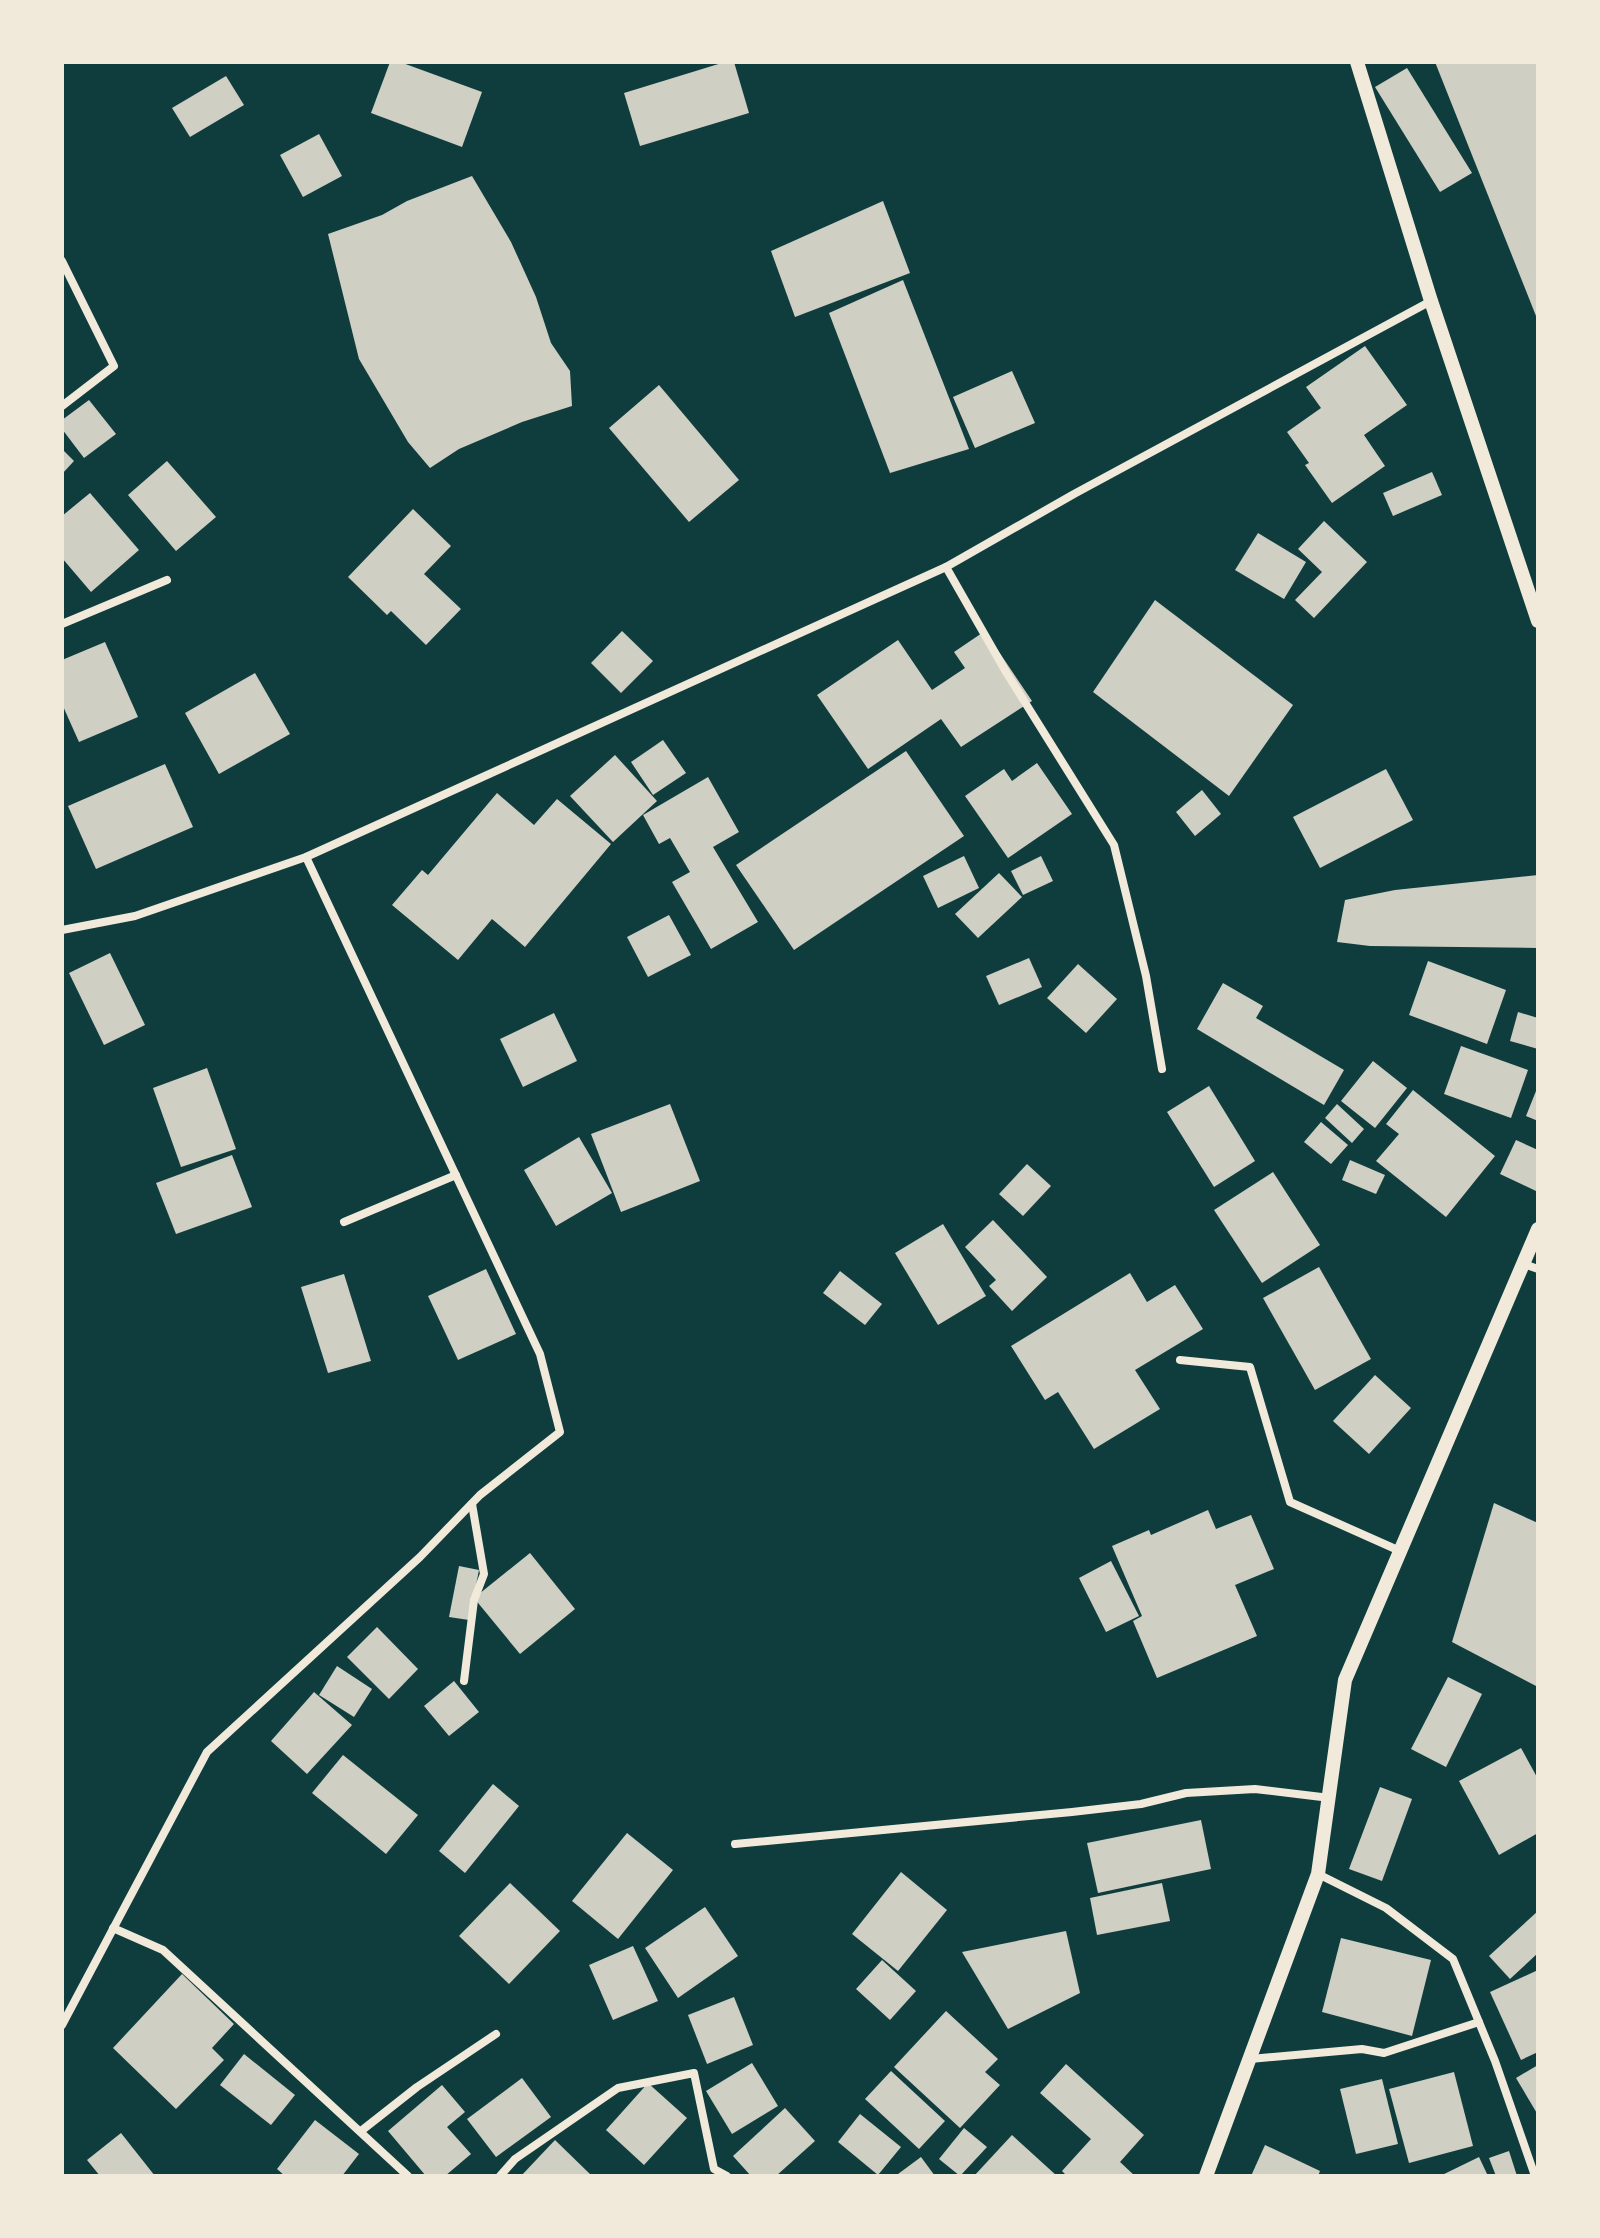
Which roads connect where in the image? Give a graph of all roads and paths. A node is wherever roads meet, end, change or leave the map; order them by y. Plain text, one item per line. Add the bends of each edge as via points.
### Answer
1 (1357, 62) edge
2 (62, 261) edge
3 (1431, 301) junction
4 (62, 406) edge
5 (946, 567) junction
6 (167, 580) dead end
7 (1538, 621) edge
8 (62, 624) edge
9 (306, 857) junction
10 (62, 930) edge
11 (1162, 1069) dead end
12 (456, 1175) junction
13 (344, 1222) dead end
14 (1538, 1229) edge
15 (1531, 1266) edge
16 (1180, 1360) dead end
17 (472, 1504) junction
18 (1400, 1551) junction
19 (464, 1681) dead end
20 (1330, 1798) junction
21 (735, 1844) dead end
22 (1318, 1874) junction
23 (113, 1928) junction
24 (1479, 2022) junction
25 (62, 2025) edge
26 (496, 2034) dead end
27 (1250, 2059) junction
28 (361, 2131) junction
29 (408, 2176) edge
30 (500, 2176) edge
31 (727, 2176) edge
32 (1206, 2176) edge
33 (1535, 2176) edge

1 - 3 street
2 - 4 street via 114,366
3 - 5 street
3 - 7 street
5 - 9 street
5 - 11 street via 1114,845
6 - 8 street
9 - 10 street via 135,916
9 - 12 street
12 - 13 street
12 - 17 street via 540,1354 560,1432
14 - 15 street
15 - 18 street
16 - 18 street via 1250,1367 1290,1502
17 - 19 street via 484,1574 474,1600
17 - 23 street via 401,1576 207,1752
18 - 20 street via 1345,1680
20 - 21 street via 1255,1789 1186,1793 1086,1811
20 - 22 street
22 - 24 street via 1386,1908 1453,1959
22 - 27 street
23 - 25 street
23 - 28 street via 163,1950
24 - 27 street via 1384,2053 1362,2049
24 - 33 street
26 - 28 street
27 - 32 street
28 - 29 street
30 - 31 street via 515,2159 618,2088 694,2073 714,2169

